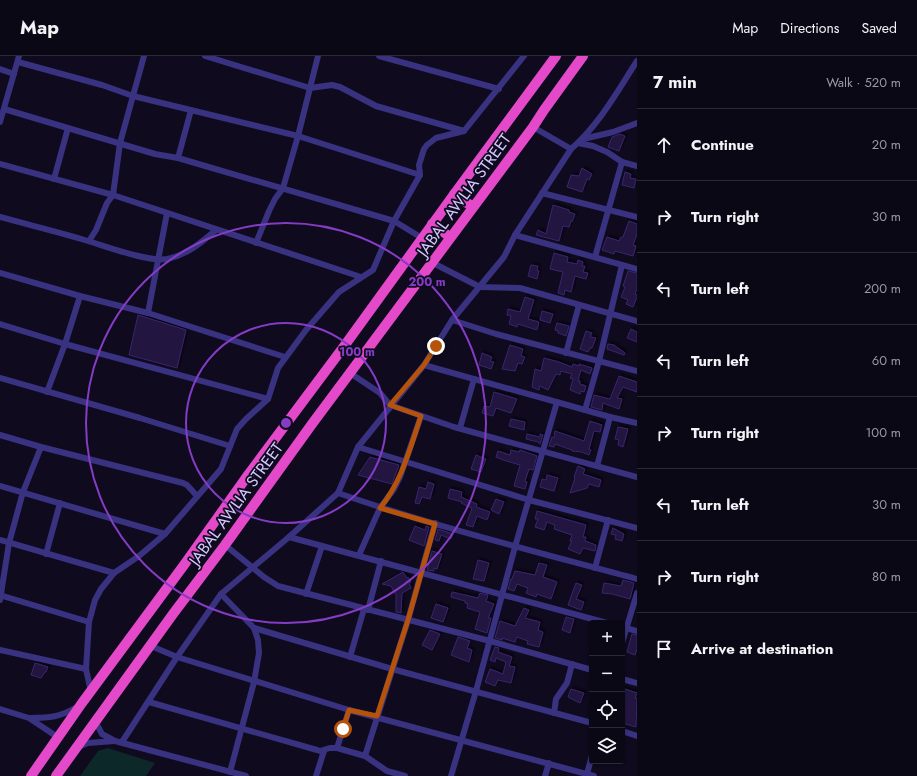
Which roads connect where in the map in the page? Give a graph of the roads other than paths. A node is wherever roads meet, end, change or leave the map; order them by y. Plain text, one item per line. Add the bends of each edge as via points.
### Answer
1 (144, 56) edge
2 (205, 56) edge
3 (318, 56) edge
4 (379, 56) edge
5 (524, 56) edge
6 (556, 56) edge
7 (583, 56) edge
8 (19, 59) edge
9 (637, 62) edge
10 (0, 70) edge
11 (14, 74) junction
12 (310, 88) junction
13 (499, 89) junction
14 (133, 96) junction
15 (4, 109) junction
16 (191, 110) junction
17 (0, 121) edge
18 (637, 123) edge
19 (533, 126) junction
20 (68, 128) junction
21 (464, 131) junction
22 (298, 136) junction
23 (581, 141) junction
24 (120, 143) junction
25 (571, 150) junction
26 (178, 158) junction
27 (622, 162) junction
28 (0, 164) edge
29 (637, 166) edge
30 (420, 175) junction
31 (54, 179) junction
32 (283, 188) junction
33 (542, 193) junction
34 (454, 194) junction
35 (113, 195) junction
36 (473, 207) junction
37 (609, 209) junction
38 (167, 213) junction
39 (0, 217) edge
40 (637, 217) edge
41 (394, 221) junction
42 (432, 224) junction
43 (216, 230) junction
44 (515, 235) junction
45 (450, 237) junction
46 (422, 238) junction
47 (89, 241) junction
48 (256, 243) junction
49 (595, 258) junction
50 (158, 260) junction
51 (433, 263) junction
52 (622, 265) junction
53 (637, 269) edge
54 (0, 273) edge
55 (361, 277) junction
56 (480, 287) junction
57 (80, 296) junction
58 (579, 305) junction
59 (148, 313) junction
60 (610, 313) junction
61 (452, 320) junction
62 (637, 321) edge
63 (0, 324) edge
64 (65, 344) junction
65 (566, 353) junction
66 (285, 357) junction
67 (599, 362) junction
68 (424, 365) junction
69 (637, 372) edge
70 (350, 373) junction
71 (0, 378) edge
72 (474, 379) junction
73 (47, 392) junction
74 (268, 399) junction
75 (557, 402) junction
76 (390, 405) junction
77 (585, 410) junction
78 (421, 416) junction
79 (610, 417) junction
80 (637, 421) edge
81 (460, 428) junction
82 (0, 435) edge
83 (230, 446) junction
84 (41, 447) junction
85 (358, 447) junction
86 (543, 452) junction
87 (406, 462) junction
88 (597, 466) junction
89 (637, 477) edge
90 (0, 486) edge
91 (23, 492) junction
92 (338, 493) junction
93 (197, 496) junction
94 (529, 500) junction
95 (60, 503) junction
96 (380, 508) junction
97 (608, 520) junction
98 (435, 524) junction
99 (637, 528) edge
100 (165, 534) junction
101 (289, 537) junction
102 (0, 540) edge
103 (9, 543) junction
104 (226, 545) junction
105 (322, 546) junction
106 (515, 547) junction
107 (46, 554) junction
108 (359, 555) junction
109 (381, 561) junction
110 (252, 567) junction
111 (595, 568) junction
112 (421, 572) junction
113 (114, 573) junction
114 (637, 579) edge
115 (637, 593) edge
116 (221, 594) junction
117 (306, 594) junction
118 (502, 595) junction
119 (0, 597) edge
120 (366, 609) junction
121 (408, 620) junction
122 (596, 620) edge
123 (89, 622) junction
124 (625, 625) edge
125 (254, 628) junction
126 (625, 628) edge
127 (637, 631) edge
128 (490, 641) junction
129 (151, 646) junction
130 (0, 650) edge
131 (177, 657) junction
132 (350, 657) junction
133 (572, 664) junction
134 (86, 669) junction
135 (392, 669) junction
136 (589, 669) edge
137 (625, 679) edge
138 (254, 682) junction
139 (637, 683) edge
140 (476, 691) junction
141 (91, 692) junction
142 (149, 702) junction
143 (82, 703) junction
144 (349, 710) junction
145 (0, 711) edge
146 (554, 712) junction
147 (377, 716) junction
148 (29, 718) junction
149 (96, 721) junction
150 (589, 722) edge
151 (242, 728) junction
152 (625, 733) edge
153 (637, 736) edge
154 (59, 738) junction
155 (463, 740) junction
156 (115, 741) junction
157 (122, 742) junction
158 (77, 747) junction
159 (337, 748) junction
160 (324, 751) junction
161 (365, 756) junction
162 (549, 763) junction
163 (590, 764) edge
164 (383, 769) junction
165 (230, 772) junction
166 (587, 774) junction
167 (31, 776) edge
168 (56, 776) edge
169 (246, 776) edge
170 (316, 776) edge
171 (381, 776) edge
172 (405, 776) edge
173 (451, 776) edge
174 (545, 776) edge
175 (594, 776) edge

1 - 14 street
2 - 12 street
3 - 12 street
4 - 13 street
5 - 13 street
6 - 34 highway, JABAL AWLIA STREET
7 - 19 highway, JABAL AWLIA STREET
8 - 11 street
8 - 14 street
9 - 23 street
10 - 11 street
11 - 15 street
12 - 21 street via 332,85 340,87 376,106
12 - 22 street
13 - 21 street
14 - 16 street
14 - 24 street
15 - 17 street
15 - 20 street
16 - 22 street
16 - 26 street
18 - 23 street
19 - 25 street
19 - 36 highway, JABAL AWLIA STREET
20 - 24 street
20 - 31 street
21 - 30 street via 436,138 427,145 419,165
22 - 30 street
22 - 32 street
23 - 25 street
23 - 27 street
24 - 26 street via 154,154
24 - 35 street
25 - 33 street
26 - 32 street
27 - 29 street
27 - 37 street
28 - 31 street
30 - 41 street
31 - 35 street
32 - 41 street
32 - 48 street via 269,211
33 - 37 street
33 - 44 street
34 - 36 highway
34 - 42 highway, JABAL AWLIA STREET
35 - 38 street
35 - 47 street
36 - 45 highway, JABAL AWLIA STREET
37 - 40 street
37 - 49 street
38 - 43 street
38 - 50 street
39 - 47 street
41 - 46 street
41 - 55 street via 373,270
42 - 45 highway
42 - 46 highway, JABAL AWLIA STREET
43 - 48 street
43 - 50 street via 183,254
44 - 49 street
44 - 56 street via 504,257
45 - 51 highway, JABAL AWLIA STREET
46 - 141 highway, JABAL AWLIA STREET
47 - 50 street
48 - 55 street
49 - 52 street
50 - 59 street
51 - 56 street
51 - 70 highway, JABAL AWLIA STREET
52 - 53 street
52 - 60 street
54 - 57 street
55 - 66 street via 339,292
56 - 58 street via 520,288
56 - 61 street
57 - 59 street
57 - 64 street
58 - 60 street
58 - 65 street
59 - 66 street
60 - 62 street
60 - 67 street
61 - 65 street
61 - 68 street
63 - 64 street
64 - 73 street
64 - 74 street
65 - 67 street
66 - 74 street via 278,368
67 - 69 street
67 - 77 street
68 - 72 street
68 - 76 street
70 - 76 street via 380,393
70 - 104 highway, JABAL AWLIA STREET
71 - 73 street
72 - 75 street
72 - 81 street
73 - 83 street
74 - 83 street via 237,429
75 - 77 street
75 - 86 street
76 - 78 street
76 - 85 street
77 - 79 street
78 - 81 street
78 - 87 street
79 - 80 street
79 - 88 street
81 - 86 street
82 - 84 street
83 - 93 street via 221,469
84 - 91 street
84 - 93 street via 183,483
85 - 87 street
85 - 92 street
86 - 88 street
86 - 94 street
87 - 94 street
87 - 96 street via 394,489
88 - 89 street
90 - 91 street
91 - 95 street
91 - 103 street
92 - 96 street
92 - 101 street
93 - 100 street
94 - 97 street
94 - 106 street
95 - 100 street
95 - 107 street
96 - 98 street
96 - 108 street
97 - 99 street
97 - 111 street
98 - 106 street
98 - 112 street
100 - 113 street
101 - 105 street
101 - 110 street
102 - 103 street
103 - 107 street
103 - 119 street
104 - 110 street
104 - 129 highway, JABAL AWLIA STREET
105 - 108 street
105 - 117 street
106 - 111 street
106 - 118 street
107 - 113 street
108 - 109 street
109 - 112 street
109 - 120 street
110 - 116 street
110 - 117 street via 278,586
111 - 114 street
112 - 118 street
112 - 121 street
113 - 123 street via 95,600
115 - 124 street
116 - 125 street
116 - 131 street
117 - 120 street
118 - 122 street
118 - 128 street
119 - 123 street
120 - 121 street
120 - 132 street
121 - 128 street
121 - 135 street
123 - 134 street
125 - 132 street
125 - 138 street via 259,653
126 - 127 street
128 - 133 street
128 - 140 street
129 - 131 street
129 - 149 highway, JABAL AWLIA STREET
130 - 134 street
131 - 138 street
131 - 142 street
132 - 135 street
133 - 136 street
133 - 146 street via 567,683 556,698
134 - 141 street
135 - 140 street
135 - 147 street
137 - 139 street
138 - 144 street
138 - 151 street
140 - 146 street
140 - 155 street
141 - 143 highway, JABAL AWLIA STREET
142 - 151 street
142 - 157 street
143 - 148 street via 56,717
143 - 154 highway, JABAL AWLIA STREET
144 - 147 street
144 - 159 street
145 - 148 street
146 - 150 street
147 - 155 street
147 - 161 street
148 - 154 street
149 - 156 street via 102,734
149 - 158 highway, JABAL AWLIA STREET
151 - 160 street
151 - 165 street
152 - 153 street
154 - 167 highway, JABAL AWLIA STREET
155 - 162 street
155 - 173 street
156 - 157 street
156 - 158 street via 88,743
157 - 165 street
158 - 168 highway, JABAL AWLIA STREET
159 - 160 street
159 - 161 street
160 - 170 street
161 - 164 street
162 - 166 street
162 - 174 street
163 - 166 street
164 - 171 street
164 - 172 street
165 - 169 street
166 - 175 street

